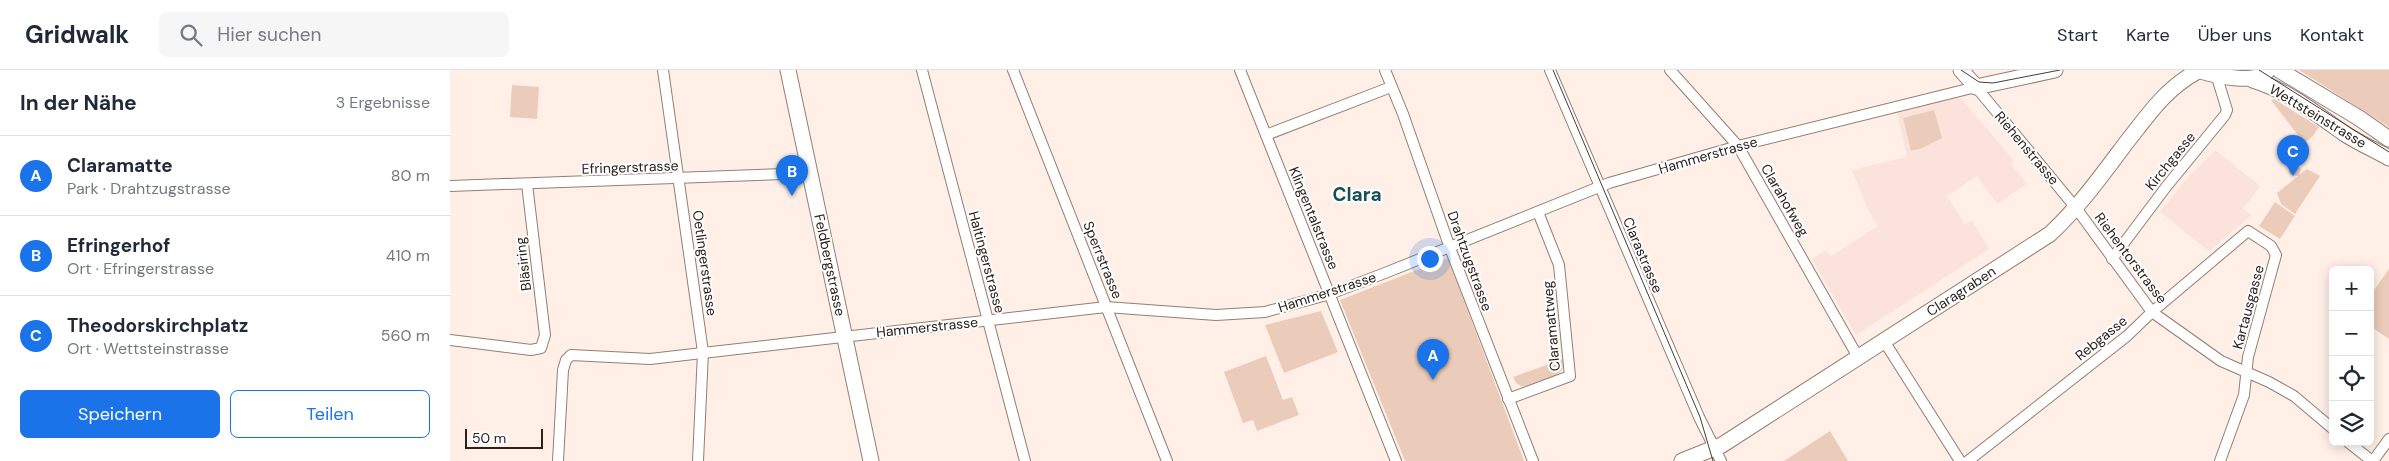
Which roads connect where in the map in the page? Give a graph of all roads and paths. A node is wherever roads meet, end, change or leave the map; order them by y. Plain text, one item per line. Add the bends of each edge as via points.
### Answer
1 (663, 70) edge
2 (788, 70) edge
3 (922, 70) edge
4 (1013, 70) edge
5 (1240, 70) edge
6 (1385, 70) edge
7 (1550, 70) edge
8 (1670, 70) edge
9 (1961, 70) edge
10 (2055, 70) edge
11 (2197, 70) edge
12 (2268, 70) edge
13 (2279, 70) edge
14 (2216, 74) junction
15 (2253, 80) junction
16 (1391, 87) junction
17 (1976, 88) junction
18 (1266, 135) junction
19 (2389, 140) edge
20 (1738, 146) junction
21 (2386, 156) edge
22 (810, 173) junction
23 (680, 180) junction
24 (527, 184) junction
25 (450, 186) edge
26 (1599, 186) junction
27 (2064, 192) joint
28 (2076, 208) junction
29 (1538, 212) junction
30 (2248, 231) joint
31 (1450, 248) junction
32 (2112, 259) junction
33 (1330, 294) junction
34 (1106, 307) junction
35 (2152, 312) junction
36 (988, 321) junction
37 (845, 337) junction
38 (450, 340) edge
39 (1884, 341) junction
40 (703, 352) junction
41 (1858, 357) junction
42 (2247, 374) junction
43 (1508, 399) junction
44 (2329, 426) edge
45 (2389, 439) edge
46 (2353, 446) edge
47 (1718, 455) edge
48 (2221, 460) edge
49 (558, 461) edge
50 (698, 461) edge
51 (871, 461) edge
52 (1025, 461) edge
53 (1167, 461) edge
54 (1396, 461) edge
55 (1533, 461) edge
56 (1682, 461) edge
57 (1960, 461) edge
58 (1968, 461) edge
59 (2372, 461) edge

1 - 23 street, Oetlingerstrasse
2 - 22 main road, Feldbergstrasse
3 - 36 street, Haltingerstrasse
4 - 34 street, Sperrstrasse
5 - 18 street, Klingentalstrasse
6 - 16 street, Drahtzugstrasse
7 - 26 street, Clarastrasse
8 - 20 street, Clarahofweg
9 - 17 main road
10 - 17 main road, Hammerstrasse
11 - 14 main road, Wettsteinstrasse
11 - 28 main road, Claragraben via 2162,97
12 - 15 main road
13 - 19 main road, Wettsteinstrasse
14 - 15 main road, Wettsteinstrasse
14 - 32 street, Kirchgasse via 2227,110 2225,116
15 - 21 main road, Wettsteinstrasse via 2278,89
16 - 18 street
16 - 31 street, Drahtzugstrasse
17 - 20 street, Hammerstrasse
17 - 27 street, Riehenstrasse
18 - 33 street, Klingentalstrasse
20 - 26 street, Hammerstrasse
20 - 41 street, Clarahofweg
22 - 23 street, Efringerstrasse
22 - 37 main road, Feldbergstrasse
23 - 24 street, Efringerstrasse
23 - 40 street, Oetlingerstrasse
24 - 25 street, Efringerstrasse
24 - 38 street, Bläsiring via 545,340 537,350
26 - 29 street, Hammerstrasse
26 - 47 street, Clarastrasse via 1698,417
27 - 28 street, Riehentorstrasse
28 - 32 street, Riehentorstrasse
28 - 39 main road, Claragraben via 2050,234
29 - 31 street, Hammerstrasse
29 - 43 street, Claramattweg via 1559,265 1570,376
30 - 35 street, Rebgasse
30 - 42 street, Kartausgasse via 2271,246 2276,255 2248,357
31 - 33 street, Hammerstrasse
31 - 43 street, Drahtzugstrasse
32 - 35 street, Riehentorstrasse
33 - 34 street, Hammerstrasse via 1265,312 1216,315
33 - 54 street, Klingentalstrasse
34 - 36 street, Hammerstrasse
34 - 53 street, Sperrstrasse
35 - 42 street, Riehentorstrasse via 2221,361
35 - 58 street, Rebgasse via 2127,336
36 - 37 street, Hammerstrasse
36 - 52 street, Haltingerstrasse
37 - 40 street, Hammerstrasse
37 - 51 main road, Feldbergstrasse
39 - 41 main road, Claragraben
39 - 57 street
40 - 49 street, Hammerstrasse via 650,359 571,355 563,370
40 - 50 street, Oetlingerstrasse
41 - 47 main road, Claragraben
42 - 44 street, Riehentorstrasse via 2294,396
42 - 48 street via 2244,395
43 - 55 street, Drahtzugstrasse
45 - 59 street
46 - 59 street
47 - 56 main road, Claragraben

